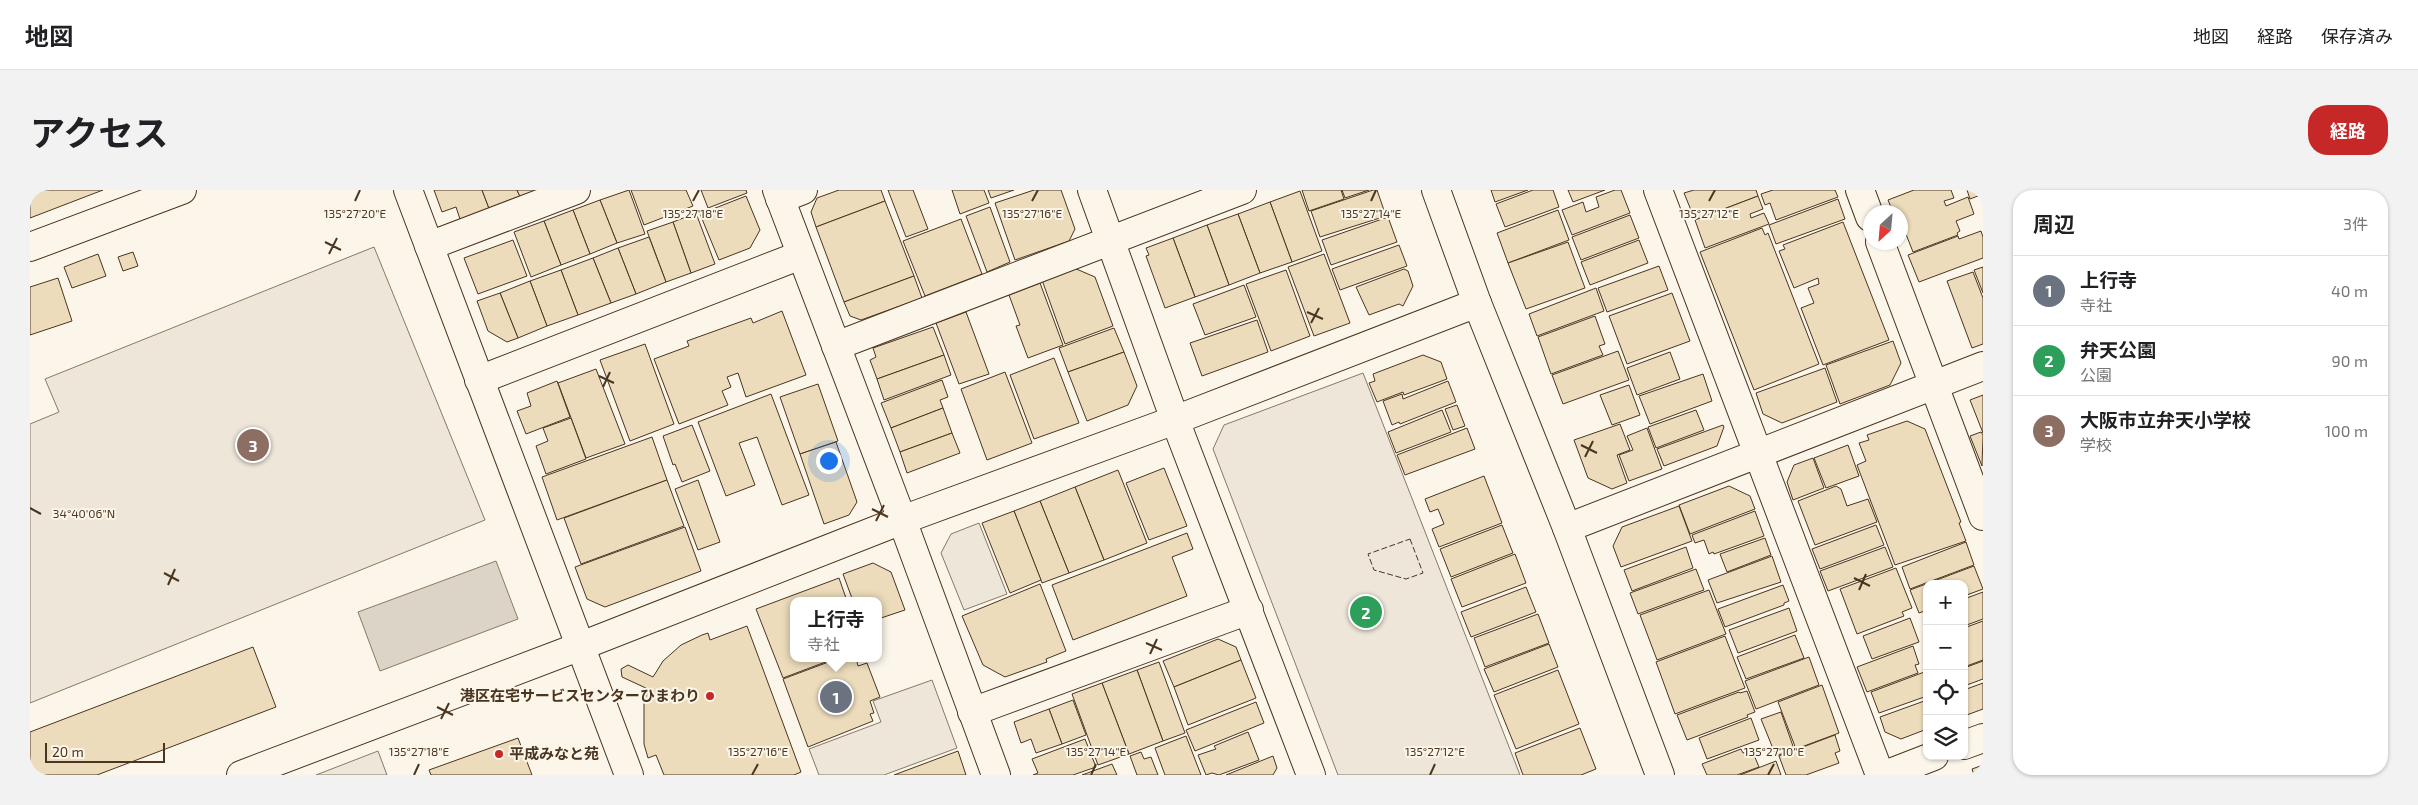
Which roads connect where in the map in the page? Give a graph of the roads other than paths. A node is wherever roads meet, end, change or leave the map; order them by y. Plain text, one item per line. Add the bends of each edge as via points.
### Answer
1 (182, 190) edge
2 (408, 190) edge
3 (576, 190) edge
4 (1092, 190) edge
5 (1242, 190) edge
6 (1436, 190) edge
7 (1658, 190) edge
8 (1860, 190) edge
9 (786, 193) edge
10 (1866, 205) edge
11 (1110, 242) junction
12 (428, 246) junction
13 (30, 247) edge
14 (1883, 250) edge
15 (801, 255) junction
16 (1477, 303) junction
17 (836, 346) junction
18 (1983, 366) edge
19 (479, 380) junction
20 (1933, 384) junction
21 (1176, 420) junction
22 (1759, 453) junction
23 (1983, 516) edge
24 (902, 520) junction
25 (1567, 528) junction
26 (1249, 610) junction
27 (581, 646) junction
28 (972, 712) junction
29 (1983, 738) edge
30 (1968, 744) edge
31 (1924, 760) edge
32 (242, 775) edge
33 (629, 775) edge
34 (996, 775) edge
35 (1311, 775) edge
36 (1660, 775) edge
37 (1880, 775) edge
38 (1885, 775) edge

1 - 13 street
2 - 12 street
3 - 12 street
4 - 11 street
5 - 11 street
6 - 16 street
7 - 22 street
8 - 10 street
9 - 15 street
11 - 17 street
11 - 21 street
12 - 19 street
14 - 20 street
15 - 17 street
15 - 19 street
16 - 21 street
16 - 25 street
17 - 24 street
18 - 20 street
19 - 27 street
20 - 22 street
20 - 23 street
21 - 24 street
21 - 26 street
22 - 25 street
22 - 37 street
24 - 27 street
24 - 28 street
25 - 36 street
26 - 28 street
26 - 35 street
27 - 32 street
27 - 33 street
28 - 34 street
29 - 30 street
31 - 38 street

